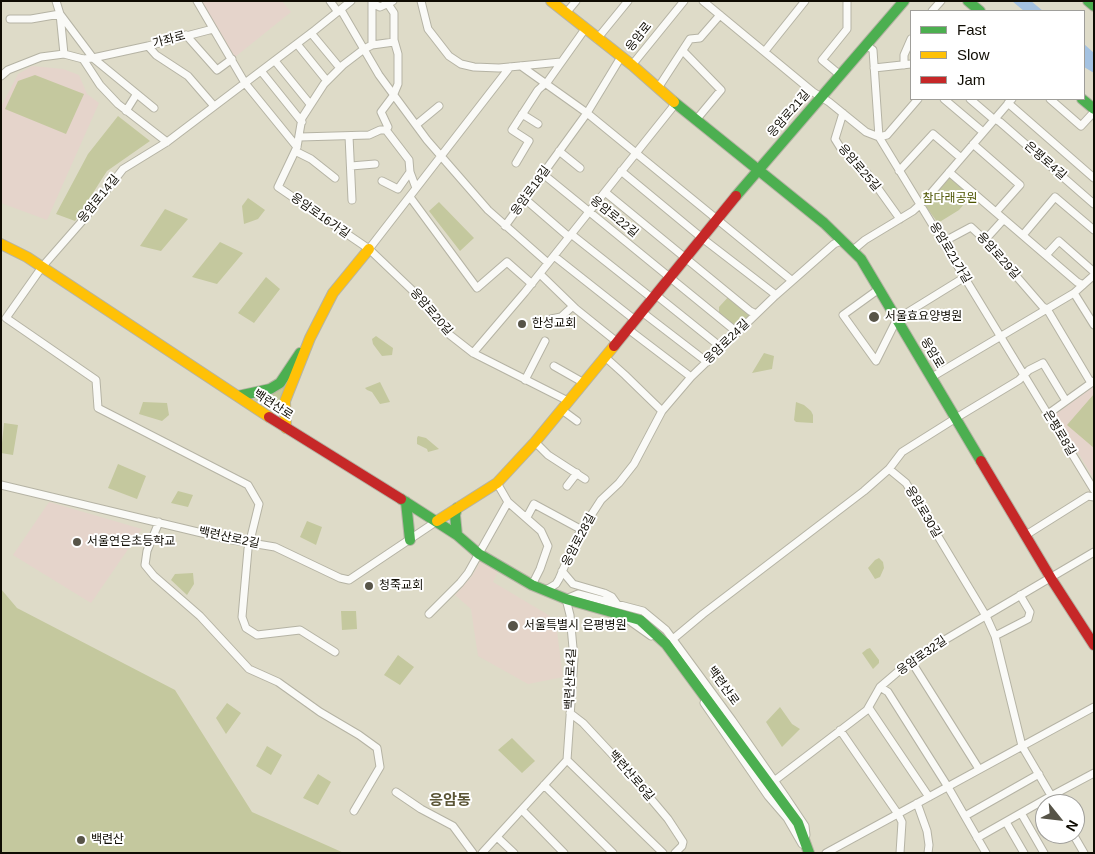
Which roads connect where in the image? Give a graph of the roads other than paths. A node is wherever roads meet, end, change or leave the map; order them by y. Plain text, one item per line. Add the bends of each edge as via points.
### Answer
1 (56, 1) edge
2 (197, 1) edge
3 (330, 1) edge
4 (351, 1) edge
5 (372, 1) edge
6 (421, 1) edge
7 (551, 1) edge
8 (576, 1) edge
9 (628, 1) edge
10 (684, 1) edge
11 (703, 1) edge
12 (716, 1) edge
13 (806, 1) edge
14 (847, 1) edge
15 (904, 1) edge
16 (968, 1) edge
17 (1088, 1) edge
18 (390, 3) edge
19 (1094, 6) edge
20 (711, 8) junction
21 (979, 10) edge
22 (340, 11) junction
23 (566, 13) junction
24 (60, 14) junction
25 (720, 15) junction
26 (10, 19) dead end
27 (214, 29) junction
28 (585, 29) junction
29 (311, 33) junction
30 (186, 36) junction
31 (598, 38) junction
32 (910, 41) edge
33 (394, 42) junction
34 (297, 44) junction
35 (372, 45) junction
36 (866, 45) junction
37 (148, 46) junction
38 (364, 49) junction
39 (683, 51) junction
40 (765, 51) junction
41 (64, 54) junction
42 (621, 57) junction
43 (93, 58) junction
44 (83, 59) junction
45 (232, 59) junction
46 (275, 60) junction
47 (561, 62) junction
48 (632, 65) junction
49 (908, 65) edge
50 (521, 66) junction
51 (510, 67) junction
52 (340, 68) junction
53 (874, 68) junction
54 (261, 71) junction
55 (840, 75) junction
56 (1, 76) edge
57 (327, 81) junction
58 (246, 82) junction
59 (544, 84) junction
60 (658, 88) junction
61 (136, 95) junction
62 (393, 96) junction
63 (821, 96) junction
64 (917, 100) edge
65 (945, 100) edge
66 (971, 100) edge
67 (1051, 100) edge
68 (1083, 100) edge
69 (1010, 101) edge
70 (676, 103) junction
71 (310, 104) junction
72 (214, 106) junction
73 (439, 106) dead end
74 (154, 108) dead end
75 (126, 110) junction
76 (1094, 111) edge
77 (587, 113) junction
78 (843, 113) junction
79 (522, 114) junction
80 (995, 119) junction
81 (696, 120) junction
82 (302, 122) junction
83 (538, 124) dead end
84 (416, 125) junction
85 (386, 130) junction
86 (983, 132) junction
87 (349, 136) junction
88 (300, 137) junction
89 (879, 137) junction
90 (167, 142) junction
91 (973, 144) junction
92 (296, 149) junction
93 (559, 151) junction
94 (636, 152) junction
95 (441, 156) junction
96 (961, 158) junction
97 (516, 163) dead end
98 (375, 164) dead end
99 (351, 166) junction
100 (580, 168) dead end
101 (758, 169) junction
102 (621, 171) junction
103 (899, 171) junction
104 (410, 172) junction
105 (949, 172) junction
106 (543, 174) junction
107 (335, 178) dead end
108 (1094, 178) edge
109 (382, 181) dead end
110 (416, 188) junction
111 (605, 192) junction
112 (410, 197) junction
113 (525, 199) junction
114 (352, 200) dead end
115 (920, 204) junction
116 (1094, 204) edge
117 (996, 212) junction
118 (589, 213) junction
119 (1004, 218) junction
120 (718, 219) junction
121 (900, 219) junction
122 (505, 226) junction
123 (1094, 230) edge
124 (1023, 235) junction
125 (570, 236) junction
126 (702, 238) junction
127 (843, 240) junction
128 (985, 240) junction
129 (944, 242) junction
130 (1, 244) edge
131 (369, 249) junction
132 (852, 251) junction
133 (1046, 255) junction
134 (554, 256) junction
135 (686, 257) junction
136 (548, 263) junction
137 (42, 267) junction
138 (1094, 273) edge
139 (540, 274) junction
140 (965, 277) junction
141 (669, 278) junction
142 (793, 280) junction
143 (532, 284) junction
144 (1083, 285) junction
145 (879, 289) junction
146 (1074, 293) junction
147 (776, 295) junction
148 (654, 297) junction
149 (573, 306) junction
150 (1047, 309) junction
151 (756, 314) junction
152 (638, 316) junction
153 (4, 317) edge
154 (551, 319) dead end
155 (897, 320) junction
156 (1094, 325) edge
157 (628, 329) junction
158 (738, 332) junction
159 (1000, 336) junction
160 (310, 338) junction
161 (546, 342) dead end
162 (618, 342) junction
163 (722, 348) junction
164 (473, 353) junction
165 (605, 358) junction
166 (707, 362) junction
167 (554, 366) dead end
168 (1024, 375) junction
169 (691, 377) junction
170 (932, 377) junction
171 (525, 380) junction
172 (1092, 382) edge
173 (584, 383) junction
174 (238, 396) junction
175 (1066, 401) junction
176 (565, 406) junction
177 (662, 411) junction
178 (1048, 414) junction
179 (956, 418) junction
180 (577, 420) dead end
181 (286, 428) junction
182 (535, 442) junction
183 (634, 464) joint
184 (890, 469) junction
185 (577, 473) junction
186 (585, 478) dead end
187 (497, 483) junction
188 (1, 485) edge
189 (566, 486) dead end
190 (1094, 490) edge
191 (1094, 497) edge
192 (406, 502) junction
193 (508, 502) junction
194 (457, 508) junction
195 (527, 517) junction
196 (437, 521) junction
197 (159, 522) junction
198 (582, 530) junction
199 (457, 535) junction
200 (1026, 536) junction
201 (410, 540) junction
202 (250, 543) junction
203 (1094, 552) edge
204 (479, 554) junction
205 (562, 571) junction
206 (1050, 577) junction
207 (532, 585) junction
208 (546, 590) junction
209 (1020, 595) junction
210 (566, 599) junction
211 (615, 608) junction
212 (429, 614) dead end
213 (986, 616) junction
214 (995, 636) junction
215 (673, 640) junction
216 (1094, 645) edge
217 (335, 652) dead end
218 (911, 661) junction
219 (880, 687) junction
220 (1094, 707) edge
221 (869, 708) junction
222 (570, 713) junction
223 (840, 730) junction
224 (1022, 746) junction
225 (567, 760) junction
226 (979, 769) junction
227 (1094, 773) edge
228 (1039, 774) junction
229 (774, 780) junction
230 (544, 785) junction
231 (948, 786) junction
232 (396, 792) dead end
233 (1050, 794) edge
234 (1055, 794) edge
235 (928, 797) junction
236 (918, 803) junction
237 (1035, 805) edge
238 (354, 810) dead end
239 (522, 810) junction
240 (1021, 813) junction
241 (898, 814) junction
242 (965, 816) junction
243 (1006, 822) junction
244 (497, 837) junction
245 (977, 838) junction
246 (473, 853) edge
247 (482, 853) edge
248 (514, 853) edge
249 (564, 853) edge
250 (613, 853) edge
251 (663, 853) edge
252 (675, 853) edge
253 (809, 853) edge
254 (826, 853) edge
255 (900, 853) edge
256 (928, 853) edge
257 (986, 853) edge
258 (1024, 853) edge
259 (1044, 853) edge

1 - 24 street
2 - 27 street
3 - 22 street
4 - 22 street, 응암로14길
5 - 18 street via 380,7
5 - 35 street
6 - 51 street via 428,29 449,56 460,64 474,67
7 - 23 main road, 응암로
8 - 23 street
9 - 31 street
10 - 48 street, 응암로
11 - 20 street
12 - 20 street
13 - 40 street
14 - 55 street via 847,30 822,60
15 - 36 main road, 응암로21길
16 - 21 main road
17 - 19 main road
18 - 33 street via 394,14
20 - 25 street
22 - 29 street, 응암로14길
22 - 38 street
23 - 28 main road, 응암로
24 - 26 street via 31,20
24 - 41 street
24 - 43 street
25 - 39 street via 700,38 690,39
25 - 40 street
27 - 30 street, 가좌로
27 - 45 street
28 - 31 main road, 응암로
28 - 47 street
29 - 34 street, 응암로14길
29 - 52 street
30 - 37 street, 가좌로
30 - 45 street via 216,70
31 - 42 main road, 응암로
32 - 49 street via 904,55
33 - 35 street
33 - 62 street via 398,54 398,84
34 - 46 street, 응암로14길
34 - 57 street
35 - 38 street
36 - 53 street, 응암로21가길 via 873,50
36 - 55 main road, 응암로21길
37 - 43 street, 가좌로
37 - 72 street via 188,76
38 - 52 street
38 - 62 street, 응암로18길
39 - 60 street
39 - 81 street via 720,90
40 - 63 street
41 - 44 street
41 - 56 street via 41,56
42 - 48 main road, 응암로
42 - 77 street, 응암로18길
43 - 44 street, 가좌로
43 - 61 street
44 - 75 street via 100,86
45 - 58 street
46 - 54 street, 응암로14길
46 - 71 street
47 - 50 street
47 - 59 street
48 - 60 main road, 응암로
49 - 53 street
50 - 51 street
50 - 59 street
51 - 95 street
52 - 57 street
53 - 89 street, 응암로21가길
54 - 58 street, 응암로14길
54 - 82 street
55 - 63 main road, 응암로21길
57 - 71 street
58 - 72 street, 응암로14길
58 - 92 street
59 - 77 street
59 - 79 street
60 - 70 main road, 응암로
61 - 74 street
61 - 75 street
62 - 84 street, 응암로18길
62 - 85 street via 381,112 388,127
63 - 78 street
63 - 101 main road, 응암로21길
64 - 89 street via 887,135
65 - 86 street
66 - 80 street
67 - 76 street via 1081,126
68 - 76 main road
69 - 80 street
69 - 108 street
70 - 81 main road, 응암로
70 - 94 street
71 - 82 street
72 - 90 street, 응암로14길
73 - 84 street
75 - 90 street
77 - 93 street, 응암로18길
77 - 94 street
78 - 89 street via 866,132
78 - 121 street, 응암로25길 via 834,139 867,172
79 - 83 street
79 - 97 street via 512,130 529,141
80 - 86 street
80 - 116 street, 은평로4길
81 - 101 main road, 응암로
82 - 88 street
84 - 95 street, 응암로18길
85 - 87 street
85 - 104 street via 409,160
86 - 91 street
87 - 88 street
87 - 99 street
88 - 92 street, 응암로16가길
89 - 103 street, 응암로21가길
90 - 137 street, 응암로14길 via 123,169
91 - 96 street
91 - 117 street via 1020,185
92 - 107 street
92 - 131 street, 응암로16가길 via 278,187
93 - 100 street
93 - 106 street, 응암로18길
94 - 102 street
94 - 120 street
95 - 110 street
95 - 122 street, 응암로18길
96 - 103 street via 933,134
96 - 105 street
98 - 99 street
99 - 114 street
101 - 120 main road
101 - 127 main road, 응암로
102 - 111 street
102 - 126 street
103 - 115 street, 응암로21가길
104 - 109 street via 398,189
104 - 110 street
105 - 115 street
105 - 117 street
106 - 113 street, 응암로18길
106 - 118 street, 응암로22길
110 - 112 street
111 - 118 street
111 - 135 street, 응암로22길
112 - 131 street
112 - 143 street via 477,288 507,262
113 - 122 street, 응암로18길
113 - 125 street
115 - 121 street
115 - 129 street, 응암로21가길
117 - 119 street
118 - 125 street
118 - 141 street, 응암로22길
119 - 124 street
119 - 128 street
120 - 126 main road
120 - 142 street
121 - 132 street
122 - 136 street
123 - 124 street via 1055,197
124 - 133 street
125 - 134 street
125 - 148 street
126 - 135 main road
126 - 147 street
127 - 132 main road, 응암로
127 - 142 street, 응암로24길
128 - 129 street, 응암로29길 via 971,227
128 - 150 street, 응암로29길
129 - 140 street, 응암로21가길
130 - 137 main road, 백련산로
131 - 160 main road via 333,293
131 - 164 street, 응암로20길 via 412,290 450,334
132 - 145 main road, 응암로 via 861,259
133 - 138 street via 1059,241
133 - 144 street
134 - 136 street
134 - 152 street
135 - 141 main road
135 - 151 street, 응암로22길
136 - 139 street
137 - 153 street, 응암로14길
137 - 174 main road, 백련산로
138 - 144 street
139 - 143 street
139 - 149 street
140 - 155 street
140 - 159 street, 응암로21가길
141 - 148 main road
141 - 158 street, 응암로22길
142 - 147 street, 응암로24길
143 - 164 street
144 - 146 street
145 - 155 main road, 응암로
145 - 155 street via 843,316 876,360
146 - 150 street
146 - 156 street
147 - 151 street, 응암로24길
148 - 152 main road
148 - 163 street
149 - 154 street via 562,317
149 - 162 street
150 - 159 street
150 - 172 street, 응암로29길
151 - 158 street, 응암로24길
152 - 157 main road
152 - 166 street
153 - 202 street via 96,380 98,408 248,485 259,504
155 - 170 main road, 응암로
157 - 162 main road
157 - 169 street
158 - 163 street, 응암로24길
159 - 168 street, 은평로8길
159 - 170 street
160 - 174 main road via 280,383 270,389
160 - 181 main road via 285,401
161 - 171 street
162 - 165 main road
163 - 166 street, 응암로24길
164 - 171 street
165 - 173 main road
165 - 177 street
166 - 169 street, 응암로24길
167 - 173 street
168 - 175 street, 은평로8길 via 1044,363
168 - 178 street, 은평로8길
168 - 179 street
169 - 177 street, 응암로24길
170 - 179 main road, 응암로
171 - 176 street
172 - 175 street
173 - 176 main road
174 - 181 main road, 백련산로
175 - 178 street
176 - 180 street
176 - 182 main road
177 - 183 street, 응암로24길
178 - 190 street, 은평로8길
179 - 184 street via 902,452
179 - 200 main road, 응암로
181 - 192 main road, 백련산로
182 - 185 street via 548,456
182 - 187 main road
183 - 198 street, 응암로28길 via 620,483 601,500
184 - 213 street, 응암로30길 via 906,483
184 - 215 street
185 - 186 street
185 - 189 street
187 - 193 street
187 - 194 main road
188 - 197 street, 백련산로2길
191 - 200 street via 1088,496
192 - 196 main road, 백련산로
192 - 201 main road
193 - 195 street
193 - 204 street
194 - 196 main road
194 - 199 main road
195 - 198 street via 534,504
195 - 207 street via 541,531 548,546
196 - 199 main road, 백련산로
196 - 201 street, 백련산로2길
197 - 202 street, 백련산로2길
197 - 238 street via 145,565 154,576 200,616 249,669 278,682 376,748 380,767
198 - 205 street, 응암로28길
199 - 204 main road, 백련산로
200 - 206 main road, 응암로
201 - 202 street, 백련산로2길 via 349,580 275,547
202 - 217 street via 242,617 246,628 257,635 300,630
203 - 206 street, 응암로32길
204 - 207 main road, 백련산로
204 - 212 street via 460,583
205 - 208 street, 응암로28길 via 556,584
205 - 211 street via 573,584 612,597
206 - 209 street, 응암로32길
206 - 216 main road, 응암로
207 - 208 main road, 백련산로
208 - 210 main road, 백련산로
209 - 213 street, 응암로32길
209 - 214 street via 1030,612 1028,618
210 - 211 main road, 백련산로
210 - 222 street, 백련산로4길 via 574,659
211 - 215 street, 백련산로 via 643,612 666,630
211 - 253 main road, 백련산로 via 640,620 666,644 798,823
213 - 214 street
213 - 218 street, 응암로32길
214 - 224 street
215 - 229 street, 백련산로
218 - 219 street, 응암로32길
218 - 226 street
219 - 221 street, 응암로32길
219 - 231 street via 888,692
220 - 224 street
221 - 223 street, 응암로32길
221 - 235 street
222 - 225 street, 백련산로4길
222 - 252 street, 백련산로6길 via 612,754 668,819 683,842
223 - 229 street, 응암로32길
223 - 241 street
224 - 226 street
224 - 228 street
225 - 230 street
225 - 251 street
226 - 231 street
227 - 234 street
228 - 233 street
228 - 242 street
229 - 253 street, 백련산로 via 805,826
230 - 239 street
230 - 250 street
231 - 235 street
231 - 242 street
232 - 246 street via 453,826
235 - 236 street
236 - 241 street
236 - 256 street via 927,831
237 - 240 street
239 - 244 street
239 - 249 street
240 - 243 street
240 - 259 street
241 - 254 street
241 - 255 street via 902,822
242 - 245 street
243 - 245 street
243 - 258 street
244 - 247 street
244 - 248 street
245 - 257 street

